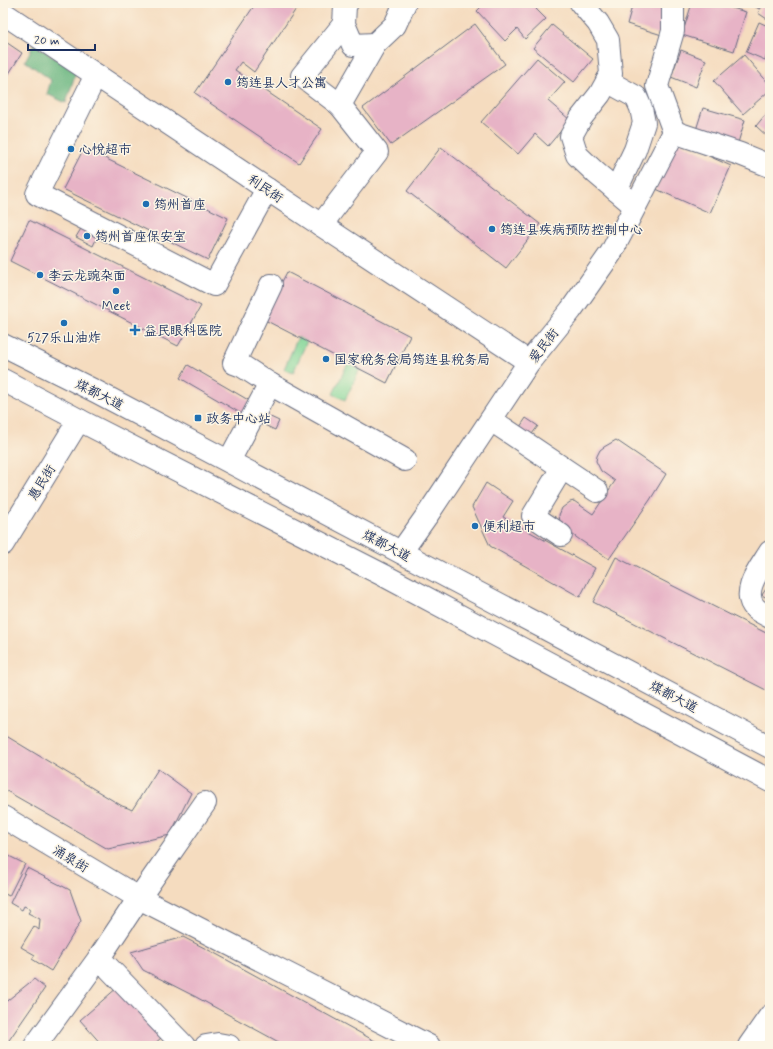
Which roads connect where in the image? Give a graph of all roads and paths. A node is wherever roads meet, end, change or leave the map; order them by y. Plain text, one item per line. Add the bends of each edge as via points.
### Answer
1 (405, 3) edge
2 (581, 3) edge
3 (673, 3) edge
4 (3, 13) edge
5 (345, 14) edge
6 (375, 44) junction
7 (96, 75) junction
8 (607, 81) junction
9 (340, 105) junction
10 (674, 132) junction
11 (770, 166) edge
12 (267, 190) junction
13 (616, 190) junction
14 (636, 206) junction
15 (321, 226) junction
16 (271, 285) dead end
17 (3, 345) edge
18 (529, 362) junction
19 (3, 380) edge
20 (270, 384) junction
21 (79, 420) junction
22 (490, 420) junction
23 (405, 460) dead end
24 (229, 461) junction
25 (562, 468) junction
26 (597, 491) dead end
27 (561, 535) dead end
28 (3, 544) edge
29 (401, 552) junction
30 (770, 552) edge
31 (385, 576) junction
32 (770, 617) edge
33 (770, 746) edge
34 (770, 781) edge
35 (205, 803) dead end
36 (3, 817) edge
37 (139, 898) junction
38 (99, 958) junction
39 (770, 1016) edge
40 (415, 1043) edge
41 (35, 1046) edge
42 (184, 1046) edge
43 (206, 1046) edge
44 (229, 1046) edge
45 (749, 1046) edge

1 - 6 street via 395,25
2 - 8 street via 608,40 611,74
3 - 10 street via 673,31 657,86
4 - 7 street, 利民街
5 - 6 street via 353,45
5 - 9 street via 302,76
6 - 9 street
7 - 12 street, 利民街
7 - 12 street via 37,194 214,285
8 - 13 street via 636,98 644,123 635,150
8 - 13 street via 571,136 577,154
9 - 15 street via 377,152
10 - 11 street
10 - 14 street, 爱民街
12 - 15 street, 利民街
13 - 14 street
14 - 18 street, 爱民街 via 611,253 571,310
15 - 18 street, 利民街
16 - 20 street via 234,363
17 - 24 street, 煤都大道
18 - 22 street, 爱民街
19 - 21 street
20 - 23 street
20 - 24 street
21 - 28 street, 惠民街
21 - 31 street
22 - 25 street
22 - 29 street, 爱民街
24 - 29 street, 煤都大道
25 - 26 street
25 - 27 street via 533,516
29 - 31 street, 爱民街
29 - 33 street, 煤都大道
30 - 32 street via 752,582 749,597 756,608
31 - 34 street
35 - 37 street
36 - 37 street, 涌泉街
37 - 38 street
37 - 40 street, 涌泉街
38 - 41 street
38 - 42 street
39 - 45 street
43 - 44 street

